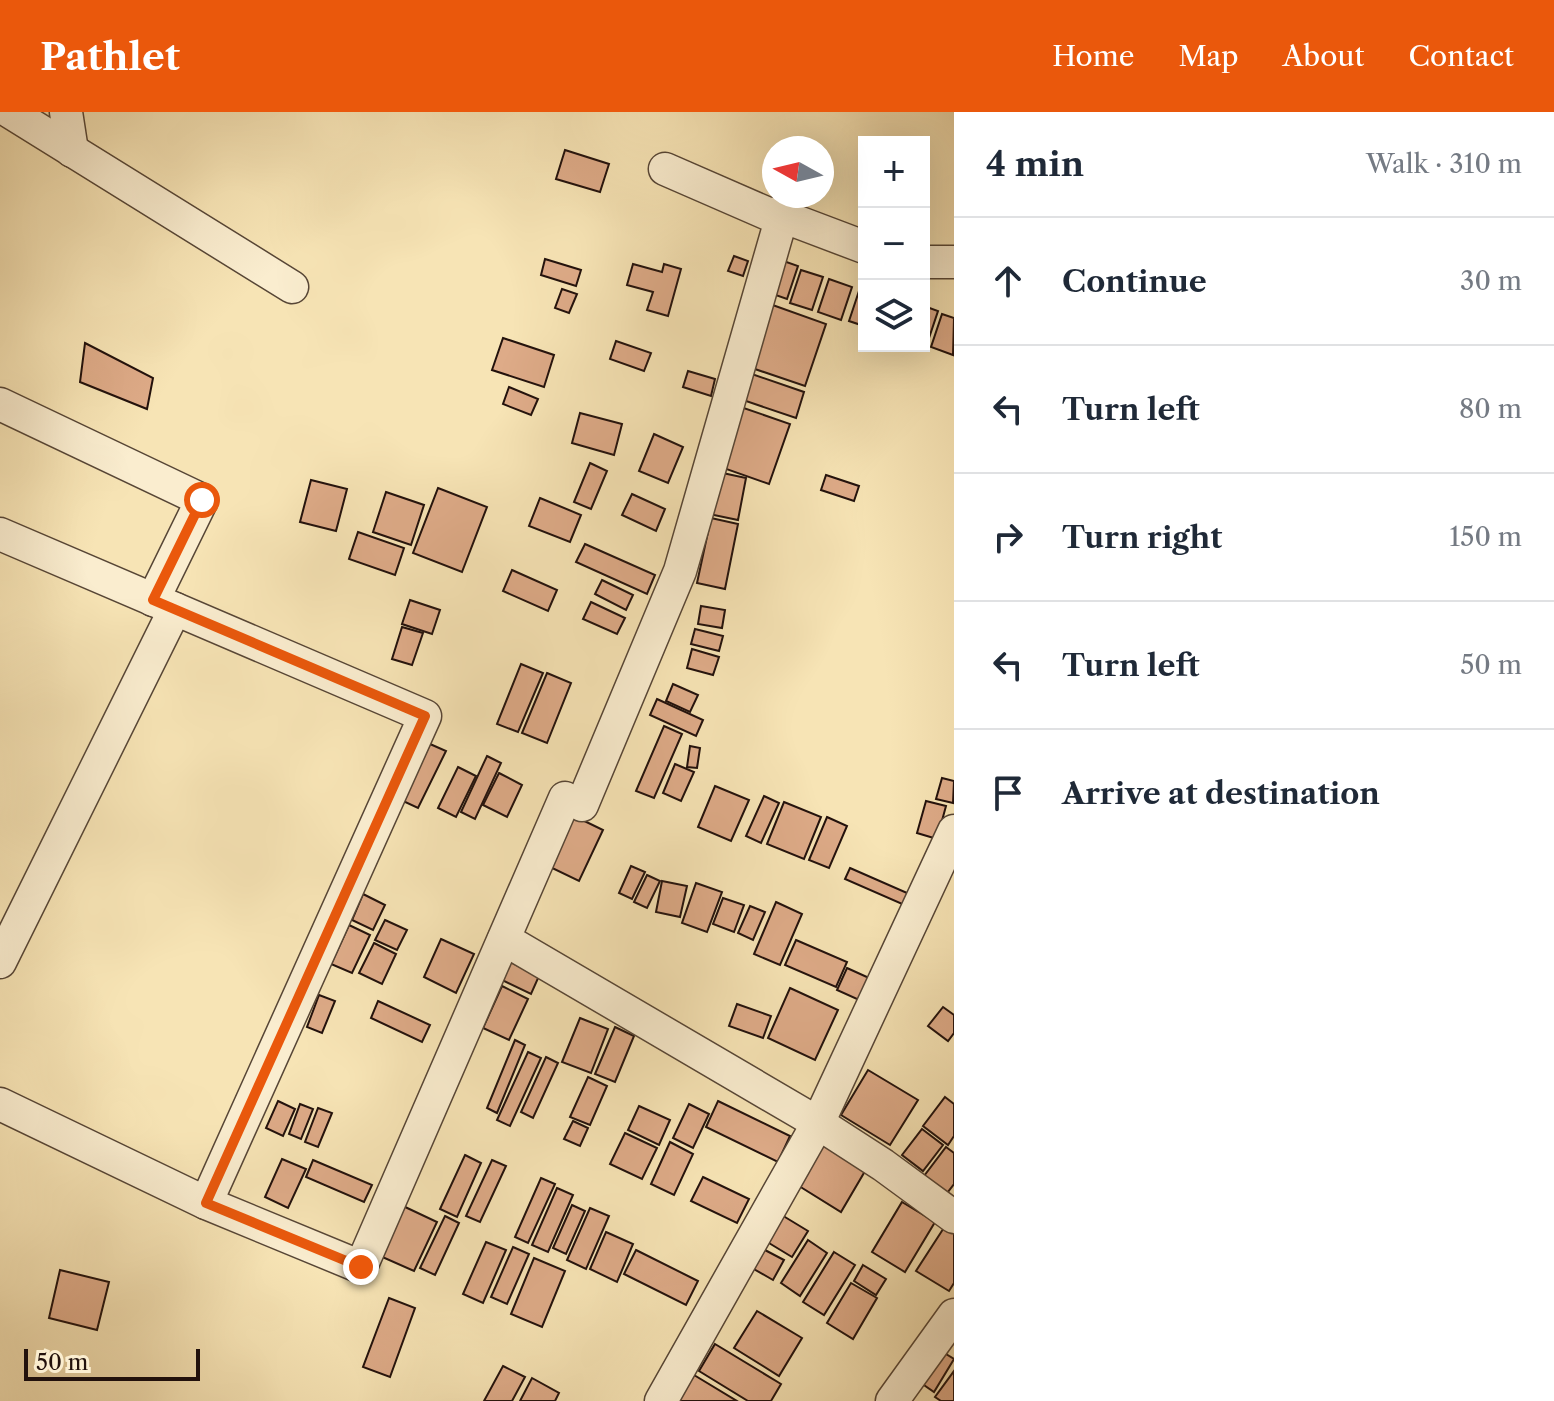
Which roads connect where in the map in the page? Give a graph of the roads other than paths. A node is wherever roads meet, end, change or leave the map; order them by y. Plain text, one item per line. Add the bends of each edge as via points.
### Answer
1 (10, 112) edge
2 (66, 112) edge
3 (72, 151) junction
4 (665, 169) dead end
5 (782, 216) junction
6 (858, 245) edge
7 (930, 262) edge
8 (954, 262) edge
9 (292, 287) dead end
10 (0, 404) edge
11 (0, 534) edge
12 (164, 605) junction
13 (954, 831) edge
14 (504, 939) junction
15 (0, 962) edge
16 (0, 1104) edge
17 (818, 1123) junction
18 (206, 1203) junction
19 (952, 1212) edge
20 (952, 1322) edge
21 (894, 1400) edge
22 (661, 1401) edge

1 - 3 street
2 - 3 street
3 - 9 street
4 - 5 street
5 - 6 street
5 - 14 street via 680,571
7 - 8 street
10 - 12 street via 202,500
11 - 12 street
12 - 15 street
12 - 18 street via 425,716
13 - 17 street
14 - 17 street
14 - 18 street via 361,1267
16 - 18 street
17 - 19 street
17 - 22 street
20 - 21 street

